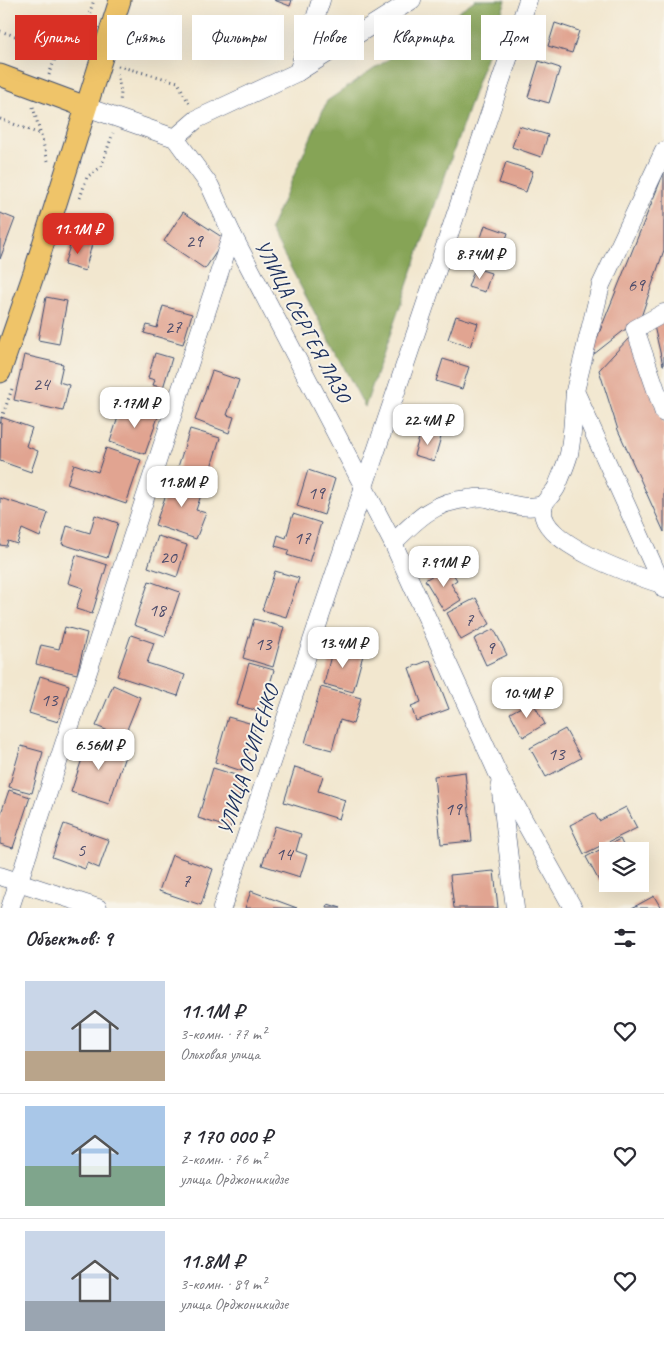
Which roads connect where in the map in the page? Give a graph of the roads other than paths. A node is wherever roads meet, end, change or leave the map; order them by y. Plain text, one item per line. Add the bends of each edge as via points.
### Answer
1 (120, 0) edge
2 (321, 0) edge
3 (412, 0) edge
4 (528, 0) edge
5 (298, 72) junction
6 (0, 75) edge
7 (86, 107) junction
8 (176, 138) junction
9 (664, 151) edge
10 (232, 234) junction
11 (664, 313) edge
12 (0, 372) edge
13 (575, 391) junction
14 (664, 413) edge
15 (363, 485) junction
16 (544, 505) junction
17 (393, 542) junction
18 (664, 586) edge
19 (499, 776) junction
20 (0, 876) edge
21 (19, 882) junction
22 (10, 908) edge
23 (98, 908) edge
24 (222, 908) edge
25 (515, 908) edge
26 (573, 908) edge

1 - 7 main road
2 - 5 street
3 - 5 street
4 - 15 street, УЛИЦА ОСИПЕНКО
5 - 8 street via 197,119
6 - 7 main road
7 - 8 street
7 - 12 main road
8 - 10 street, УЛИЦА СЕРГЕЯ ЛАЗО via 210,186
9 - 13 street via 601,286
10 - 15 street, УЛИЦА СЕРГЕЯ ЛАЗО
10 - 21 street
11 - 14 street via 635,329
13 - 16 street via 569,454 555,490
13 - 18 street
15 - 17 street, УЛИЦА СЕРГЕЯ ЛАЗО
15 - 24 street, УЛИЦА ОСИПЕНКО
16 - 17 street via 514,506 484,498 449,500 418,518
16 - 18 street via 543,516 556,534 578,550
17 - 19 street, УЛИЦА СЕРГЕЯ ЛАЗО
19 - 25 street
19 - 26 street, УЛИЦА СЕРГЕЯ ЛАЗО
20 - 21 street
21 - 22 street
21 - 23 street

